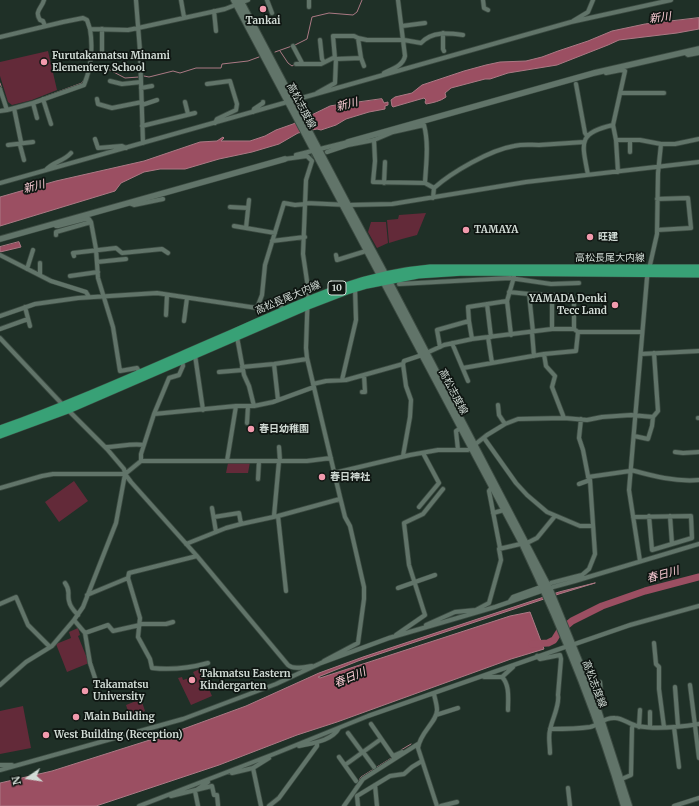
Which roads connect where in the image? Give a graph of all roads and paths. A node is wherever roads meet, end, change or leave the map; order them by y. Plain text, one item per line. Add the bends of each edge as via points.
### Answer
1 (44, 0) edge
2 (136, 0) edge
3 (181, 0) edge
4 (248, 0) edge
5 (267, 0) edge
6 (308, 0) edge
7 (398, 0) edge
8 (483, 0) edge
9 (593, 0) edge
10 (671, 0) edge
11 (238, 2) edge
12 (309, 7) dead end
13 (488, 10) dead end
14 (214, 11) junction
15 (272, 13) dead end
16 (184, 17) junction
17 (571, 22) junction
18 (425, 23) dead end
19 (45, 26) junction
20 (402, 26) junction
21 (138, 28) junction
22 (90, 29) junction
23 (102, 29) junction
24 (216, 31) dead end
25 (443, 33) junction
26 (463, 35) dead end
27 (0, 37) edge
28 (358, 38) junction
29 (320, 40) dead end
30 (404, 40) junction
31 (293, 46) dead end
32 (699, 49) edge
33 (444, 51) dead end
34 (684, 52) junction
35 (699, 53) edge
36 (102, 57) dead end
37 (361, 58) junction
38 (336, 59) junction
39 (650, 60) junction
40 (324, 62) junction
41 (302, 63) junction
42 (296, 64) dead end
43 (364, 66) dead end
44 (625, 71) junction
45 (594, 73) junction
46 (382, 76) junction
47 (110, 81) dead end
48 (141, 82) junction
49 (206, 84) dead end
50 (576, 84) dead end
51 (152, 86) dead end
52 (141, 88) junction
53 (0, 89) edge
54 (620, 93) junction
55 (664, 93) dead end
56 (316, 94) junction
57 (43, 99) junction
58 (97, 99) dead end
59 (157, 100) dead end
60 (185, 102) dead end
61 (263, 102) dead end
62 (291, 102) junction
63 (33, 103) junction
64 (142, 103) junction
65 (14, 108) junction
66 (7, 110) junction
67 (0, 111) edge
68 (253, 112) junction
69 (195, 113) dead end
70 (188, 114) junction
71 (37, 118) dead end
72 (215, 123) junction
73 (51, 124) dead end
74 (613, 125) junction
75 (142, 126) junction
76 (587, 136) junction
77 (94, 139) dead end
78 (699, 139) edge
79 (374, 140) junction
80 (616, 140) junction
81 (630, 140) junction
82 (33, 142) dead end
83 (584, 142) junction
84 (143, 143) junction
85 (348, 143) junction
86 (20, 144) junction
87 (661, 144) junction
88 (8, 145) dead end
89 (126, 148) junction
90 (314, 152) junction
91 (327, 152) tunnel mouth
92 (630, 152) dead end
93 (71, 153) dead end
94 (285, 159) junction
95 (24, 160) dead end
96 (385, 162) dead end
97 (699, 162) edge
98 (659, 168) junction
99 (46, 171) junction
100 (618, 172) junction
101 (588, 175) junction
102 (0, 183) edge
103 (384, 183) junction
104 (425, 183) junction
105 (434, 188) junction
106 (433, 198) junction
107 (163, 199) dead end
108 (657, 199) junction
109 (249, 200) dead end
110 (129, 203) junction
111 (306, 203) junction
112 (345, 205) junction
113 (230, 206) dead end
114 (248, 208) junction
115 (91, 222) junction
116 (54, 224) junction
117 (234, 226) dead end
118 (246, 228) junction
119 (657, 230) junction
120 (275, 233) junction
121 (56, 235) dead end
122 (305, 237) junction
123 (0, 239) edge
124 (272, 241) junction
125 (96, 249) junction
126 (33, 250) dead end
127 (366, 251) junction
128 (168, 253) dead end
129 (0, 255) edge
130 (336, 255) dead end
131 (74, 256) dead end
132 (126, 259) dead end
133 (97, 262) junction
134 (40, 263) dead end
135 (699, 268) edge
136 (27, 269) junction
137 (649, 271) junction
138 (98, 272) junction
139 (514, 273) junction
140 (699, 274) edge
141 (40, 275) junction
142 (70, 276) dead end
143 (384, 278) junction
144 (579, 283) dead end
145 (399, 284) dead end
146 (354, 288) junction
147 (509, 292) junction
148 (529, 294) junction
149 (167, 295) junction
150 (104, 296) junction
151 (552, 296) junction
152 (89, 297) junction
153 (187, 298) junction
154 (507, 301) junction
155 (308, 303) junction
156 (487, 304) junction
157 (25, 307) junction
158 (257, 308) junction
159 (284, 310) junction
160 (166, 315) dead end
161 (0, 316) edge
162 (28, 319) junction
163 (184, 321) dead end
164 (469, 321) junction
165 (30, 326) dead end
166 (574, 328) junction
167 (0, 329) edge
168 (552, 329) junction
169 (532, 332) junction
170 (578, 332) junction
171 (642, 332) junction
172 (511, 335) junction
173 (237, 337) junction
174 (490, 337) junction
175 (472, 339) junction
176 (1, 340) edge
177 (452, 343) junction
178 (440, 347) junction
179 (699, 351) edge
180 (654, 353) junction
181 (424, 354) junction
182 (544, 354) junction
183 (640, 354) junction
184 (195, 355) junction
185 (534, 356) junction
186 (307, 359) junction
187 (182, 360) junction
188 (492, 363) junction
189 (274, 364) junction
190 (403, 364) junction
191 (243, 368) junction
192 (463, 368) junction
193 (120, 371) junction
194 (219, 372) dead end
195 (140, 373) junction
196 (364, 375) junction
197 (124, 380) junction
198 (342, 380) junction
199 (468, 381) dead end
200 (313, 385) junction
201 (362, 392) dead end
202 (278, 400) junction
203 (498, 405) dead end
204 (236, 406) junction
205 (248, 406) junction
206 (254, 406) junction
207 (66, 407) junction
208 (203, 410) junction
209 (154, 414) junction
210 (635, 416) junction
211 (653, 417) junction
212 (564, 418) junction
213 (580, 419) junction
214 (247, 423) dead end
215 (505, 424) junction
216 (461, 428) junction
217 (0, 429) edge
218 (0, 435) edge
219 (634, 436) junction
220 (484, 438) junction
221 (144, 445) junction
222 (473, 446) junction
223 (105, 447) junction
224 (279, 447) dead end
225 (458, 450) junction
226 (676, 452) dead end
227 (699, 452) edge
228 (423, 453) junction
229 (403, 456) junction
230 (331, 458) junction
231 (227, 461) junction
232 (259, 461) junction
233 (280, 461) junction
234 (141, 462) junction
235 (630, 470) junction
236 (334, 473) junction
237 (125, 474) junction
238 (258, 479) dead end
239 (589, 479) junction
240 (699, 480) edge
241 (579, 484) dead end
242 (492, 487) junction
243 (0, 488) edge
244 (443, 489) dead end
245 (340, 499) junction
246 (419, 507) dead end
247 (212, 508) dead end
248 (504, 510) junction
249 (493, 514) junction
250 (276, 516) junction
251 (555, 516) junction
252 (649, 516) junction
253 (670, 516) junction
254 (214, 517) junction
255 (633, 517) junction
256 (241, 524) junction
257 (592, 526) junction
258 (216, 532) junction
259 (524, 543) junction
260 (186, 544) junction
261 (672, 544) junction
262 (699, 544) edge
263 (500, 548) junction
264 (197, 556) junction
265 (640, 561) junction
266 (435, 575) dead end
267 (128, 578) junction
268 (575, 579) junction
269 (66, 582) dead end
270 (414, 582) junction
271 (398, 588) dead end
272 (546, 589) junction
273 (286, 591) dead end
274 (87, 595) junction
275 (0, 604) edge
276 (699, 606) edge
277 (476, 611) junction
278 (78, 615) junction
279 (74, 620) junction
280 (173, 622) dead end
281 (140, 624) junction
282 (85, 633) junction
283 (392, 638) junction
284 (654, 643) dead end
285 (570, 644) junction
286 (50, 647) junction
287 (537, 656) junction
288 (208, 663) dead end
289 (321, 663) junction
290 (516, 664) junction
291 (316, 665) junction
292 (480, 677) junction
293 (502, 677) junction
294 (95, 678) dead end
295 (600, 682) dead end
296 (0, 685) edge
297 (690, 685) dead end
298 (675, 687) dead end
299 (434, 694) junction
300 (458, 708) dead end
301 (508, 710) dead end
302 (598, 710) junction
303 (640, 710) dead end
304 (650, 712) dead end
305 (436, 715) junction
306 (600, 722) junction
307 (371, 724) dead end
308 (697, 724) edge
309 (633, 725) junction
310 (640, 726) junction
311 (676, 726) junction
312 (339, 727) junction
313 (650, 727) junction
314 (664, 727) junction
315 (550, 729) junction
316 (348, 733) dead end
317 (381, 739) junction
318 (317, 743) junction
319 (418, 744) junction
320 (293, 747) junction
321 (406, 751) junction
322 (362, 752) junction
323 (550, 753) dead end
324 (274, 754) junction
325 (339, 757) dead end
326 (699, 758) edge
327 (422, 761) junction
328 (345, 764) junction
329 (0, 765) edge
330 (16, 766) junction
331 (374, 767) dead end
332 (679, 767) dead end
333 (253, 768) junction
334 (0, 770) edge
335 (219, 775) junction
336 (624, 778) dead end
337 (356, 781) dead end
338 (375, 785) junction
339 (568, 788) dead end
340 (195, 791) junction
341 (357, 796) junction
342 (350, 797) junction
343 (162, 798) junction
344 (699, 798) edge
345 (152, 802) junction
346 (457, 802) dead end
347 (378, 805) edge
348 (139, 806) edge
349 (146, 806) edge
350 (198, 806) edge
351 (218, 806) edge
352 (261, 806) edge
353 (269, 806) edge
354 (344, 806) edge
355 (358, 806) edge
356 (437, 806) edge
357 (441, 806) edge
358 (570, 806) edge
359 (624, 806) edge
360 (629, 806) edge
361 (674, 806) edge

1 - 19 street via 38,14
2 - 21 street
3 - 16 street
4 - 11 street
5 - 15 street
6 - 12 street
7 - 20 street
8 - 13 street via 484,8
9 - 17 street via 588,12
10 - 17 street
11 - 14 street
11 - 62 main road, 高松志度線
14 - 16 street
14 - 24 street
16 - 21 street
17 - 46 street
18 - 20 street
19 - 22 street via 83,18 87,20
19 - 27 street
20 - 30 street
21 - 23 street
21 - 48 street
22 - 23 street
22 - 57 street via 92,42 84,85
23 - 36 street
25 - 26 street
25 - 30 street via 430,35 420,42
25 - 33 street
28 - 30 street
28 - 37 street
28 - 38 street via 333,36
29 - 40 street
30 - 46 street via 404,61
31 - 41 street
32 - 34 street
34 - 35 street via 688,55
34 - 39 street
37 - 38 street
37 - 43 street
38 - 40 street
38 - 56 street via 335,83
39 - 44 street via 628,67
39 - 45 street
40 - 41 street
41 - 42 street
44 - 45 street via 597,75
44 - 54 street
45 - 85 street
46 - 56 street
47 - 48 street via 122,84
48 - 52 street
49 - 72 street via 230,81 237,104 236,110 217,119
50 - 76 street
51 - 52 street
52 - 64 street
53 - 66 street
54 - 55 street
54 - 74 street
56 - 62 street
57 - 63 street
57 - 73 street
58 - 64 street via 98,104 112,108
59 - 64 street
60 - 70 street
61 - 68 street
62 - 68 street
62 - 90 main road, 高松志度線
63 - 65 street
63 - 71 street
64 - 75 street
65 - 66 street
65 - 86 street
66 - 67 street
68 - 72 street
69 - 70 street
70 - 75 street
72 - 84 street
74 - 76 street via 603,127
74 - 80 street
75 - 84 street
76 - 83 street
77 - 89 street via 98,148
78 - 87 street
79 - 85 street
79 - 103 street via 372,182
79 - 104 street via 393,132 424,126 427,148
80 - 81 street
80 - 100 street
81 - 87 street
81 - 92 street
82 - 86 street
83 - 101 street
83 - 105 street via 513,146 467,165
84 - 89 street
85 - 90 street
85 - 91 street
86 - 88 street
86 - 95 street
87 - 98 street
89 - 99 street
90 - 94 street
90 - 94 street
90 - 111 street via 306,180
90 - 112 main road, 高松志度線
93 - 99 street via 49,166
94 - 110 street
96 - 103 street
97 - 98 street
98 - 100 street
98 - 108 street
99 - 102 street
100 - 101 street
101 - 106 street via 495,186
103 - 104 street
104 - 105 street
105 - 106 street
106 - 112 street via 392,204
107 - 110 street via 134,205
108 - 119 street
108 - 119 street via 688,198 691,228
109 - 114 street
110 - 116 street
111 - 112 street
111 - 120 street via 284,203
111 - 122 street
112 - 127 main road, 高松志度線
112 - 143 main road, 高松志度線
113 - 114 street
114 - 118 street
115 - 116 street via 85,219 56,226
115 - 121 street via 56,232
115 - 125 street
116 - 123 street
117 - 118 street
118 - 120 street
119 - 137 street
120 - 124 street
122 - 124 street
122 - 155 street via 303,254
124 - 158 street via 264,265 262,295
125 - 128 street via 116,248 122,253 162,249
125 - 131 street via 73,253
125 - 133 street
126 - 136 street
127 - 130 street via 336,260
127 - 143 main road, 高松志度線
129 - 136 street
132 - 133 street
133 - 138 street
134 - 141 street
135 - 137 main road, 高松長尾大内線 / 10
136 - 141 street
137 - 139 main road, 高松長尾大内線 / 10
137 - 140 main road, 高松長尾大内線 / 10
137 - 171 street
138 - 142 street
138 - 150 street
139 - 143 main road, 高松長尾大内線 / 10 via 430,268
139 - 144 street via 550,284
139 - 145 street
139 - 147 street
141 - 152 street via 86,292
143 - 146 main road, 高松長尾大内線 / 10
143 - 155 main road, 高松長尾大内線 / 10 via 344,286
143 - 181 main road, 高松志度線
146 - 155 main road, 高松長尾大内線 / 10
146 - 198 street via 356,320
147 - 148 street
147 - 154 street
148 - 151 street
148 - 169 street
149 - 150 street via 157,293
149 - 153 street
149 - 160 street
150 - 152 street
150 - 193 street via 113,327
151 - 166 street via 572,296
151 - 168 street
152 - 157 street
153 - 158 street
153 - 163 street
154 - 156 street
154 - 172 street
155 - 159 main road, 高松長尾大内線 / 10
155 - 173 main road, 高松長尾大内線 / 10
155 - 186 street
156 - 164 street via 468,307
156 - 174 street
157 - 161 street
157 - 162 street
158 - 159 street via 280,305
159 - 195 main road, 高松長尾大内線 / 10
162 - 165 street
162 - 167 street
164 - 175 street
164 - 178 street via 437,330
166 - 168 street
166 - 170 street
168 - 169 street
169 - 172 street
169 - 185 street
170 - 171 street
170 - 182 street via 576,351
171 - 183 street
172 - 174 street
173 - 184 main road, 高松長尾大内線 / 10
173 - 191 street
174 - 175 street
174 - 188 street
175 - 177 street
176 - 207 street
177 - 178 street
177 - 192 street
178 - 181 street
179 - 180 street
180 - 183 street
180 - 211 street via 659,408
181 - 190 street via 404,361
181 - 216 main road, 高松志度線
181 - 222 main road, 高松志度線
182 - 185 street
182 - 212 street via 546,366 555,376 552,388
183 - 210 street
184 - 187 main road, 高松長尾大内線 / 10
184 - 208 street
185 - 188 street
186 - 189 street
186 - 200 street
187 - 207 main road, 高松長尾大内線 / 10
187 - 209 street via 183,366 179,375 169,378
188 - 192 street
189 - 191 street
189 - 202 street
190 - 196 street
190 - 229 street via 411,400
191 - 194 street
191 - 206 street
192 - 199 street
193 - 195 street via 137,368
193 - 197 street
195 - 197 main road, 高松長尾大内線 / 10
196 - 198 street
196 - 201 street via 365,392
197 - 207 main road, 高松長尾大内線 / 10
198 - 200 street
200 - 202 street
200 - 230 street
202 - 206 street
203 - 215 street via 499,415
204 - 205 street
204 - 208 street
204 - 231 street
205 - 206 street
205 - 214 street
207 - 217 main road, 高松長尾大内線 / 10
207 - 218 main road, 高松長尾大内線 / 10
207 - 223 street
208 - 209 street
209 - 221 street
210 - 211 street
210 - 213 street
210 - 219 street
211 - 219 street via 648,438
212 - 213 street
212 - 215 street via 518,419
213 - 239 street via 579,438
215 - 220 street
216 - 222 main road, 高松志度線
216 - 225 street via 456,431
219 - 235 street
220 - 222 street
220 - 251 street via 520,487 547,512
221 - 223 street
221 - 234 street
222 - 225 street via 468,450
222 - 242 main road, 高松志度線
222 - 259 main road, 高松志度線
223 - 237 street via 124,469
224 - 233 street
225 - 228 street
226 - 227 street
228 - 229 street
228 - 246 street via 439,483
229 - 236 street
230 - 233 street
230 - 236 street
231 - 232 street
231 - 234 street
232 - 233 street
232 - 238 street
233 - 250 street
234 - 237 street
235 - 239 street
235 - 240 street via 677,480
235 - 255 street via 629,490
236 - 245 street
237 - 243 street via 53,474
237 - 260 street
237 - 274 street via 116,523
239 - 241 street
239 - 257 street
242 - 248 main road, 高松志度線
242 - 249 street via 489,491
244 - 270 street via 423,514 404,523 409,565
245 - 250 street
245 - 289 street via 350,526 363,580 364,599 358,643
247 - 254 street
248 - 249 street
248 - 259 main road, 高松志度線
249 - 263 street
250 - 256 street
250 - 273 street
251 - 257 street via 580,526
251 - 259 street via 537,538
252 - 253 street
252 - 255 street
252 - 261 street via 652,550
253 - 261 street
253 - 261 street via 691,516 692,538
254 - 256 street via 239,513
254 - 258 street
255 - 265 street
256 - 258 street
257 - 268 street via 595,554 589,569
258 - 260 street
259 - 263 street
259 - 272 main road, 高松志度線
260 - 264 street
262 - 265 street
263 - 277 street via 501,560 490,601
264 - 267 street via 129,574
264 - 291 street via 290,667
265 - 268 street
266 - 270 street
267 - 274 street
267 - 281 street
268 - 272 street
269 - 278 street via 69,588 69,601
270 - 271 street
270 - 283 street via 425,615
272 - 277 street
272 - 285 main road, 高松志度線
274 - 278 street
275 - 286 street via 16,597 28,625
276 - 285 street
277 - 283 street
278 - 279 street
279 - 282 street
279 - 286 street
280 - 281 street
281 - 282 street via 113,631 108,626
281 - 288 street via 138,637 152,668 165,669
282 - 294 street
283 - 289 street
284 - 314 street via 656,664 659,667
285 - 287 street
285 - 302 main road, 高松志度線
285 - 306 main road, 高松志度線
286 - 296 street via 26,662
287 - 290 street
287 - 315 street via 540,659 560,655 561,659 559,700
289 - 291 street
290 - 292 street
290 - 293 street
291 - 330 street via 276,684 189,717
292 - 293 street
292 - 299 street
293 - 301 street via 506,681
295 - 302 street via 602,705
297 - 308 street
298 - 311 street
299 - 305 street
299 - 312 street
300 - 305 street
302 - 306 main road, 高松志度線
303 - 310 street
304 - 313 street
305 - 319 street
306 - 309 street via 617,718
306 - 315 street via 592,727
306 - 359 main road, 高松志度線
306 - 360 main road, 高松志度線
307 - 317 street
308 - 311 street
308 - 326 street
309 - 310 street
309 - 336 street via 631,775
310 - 313 street
311 - 314 street
311 - 332 street
312 - 318 street
312 - 320 street
313 - 314 street
315 - 323 street
316 - 322 street
317 - 321 street via 393,756
317 - 322 street
318 - 320 street
318 - 353 street via 279,798
319 - 321 street
319 - 327 street
320 - 324 street
321 - 342 street via 363,779
322 - 328 street
322 - 331 street
324 - 333 street
324 - 335 street
325 - 328 street
327 - 338 street via 404,774 390,776
327 - 356 street
328 - 337 street
329 - 330 street
330 - 334 street
333 - 335 street
333 - 352 street
335 - 340 street
335 - 343 street
338 - 341 street
338 - 347 street
339 - 358 street
340 - 343 street
340 - 350 street
340 - 351 street via 212,786
341 - 342 street
341 - 355 street
342 - 354 street
343 - 345 street
344 - 361 street
345 - 348 street
345 - 349 street
346 - 357 street

